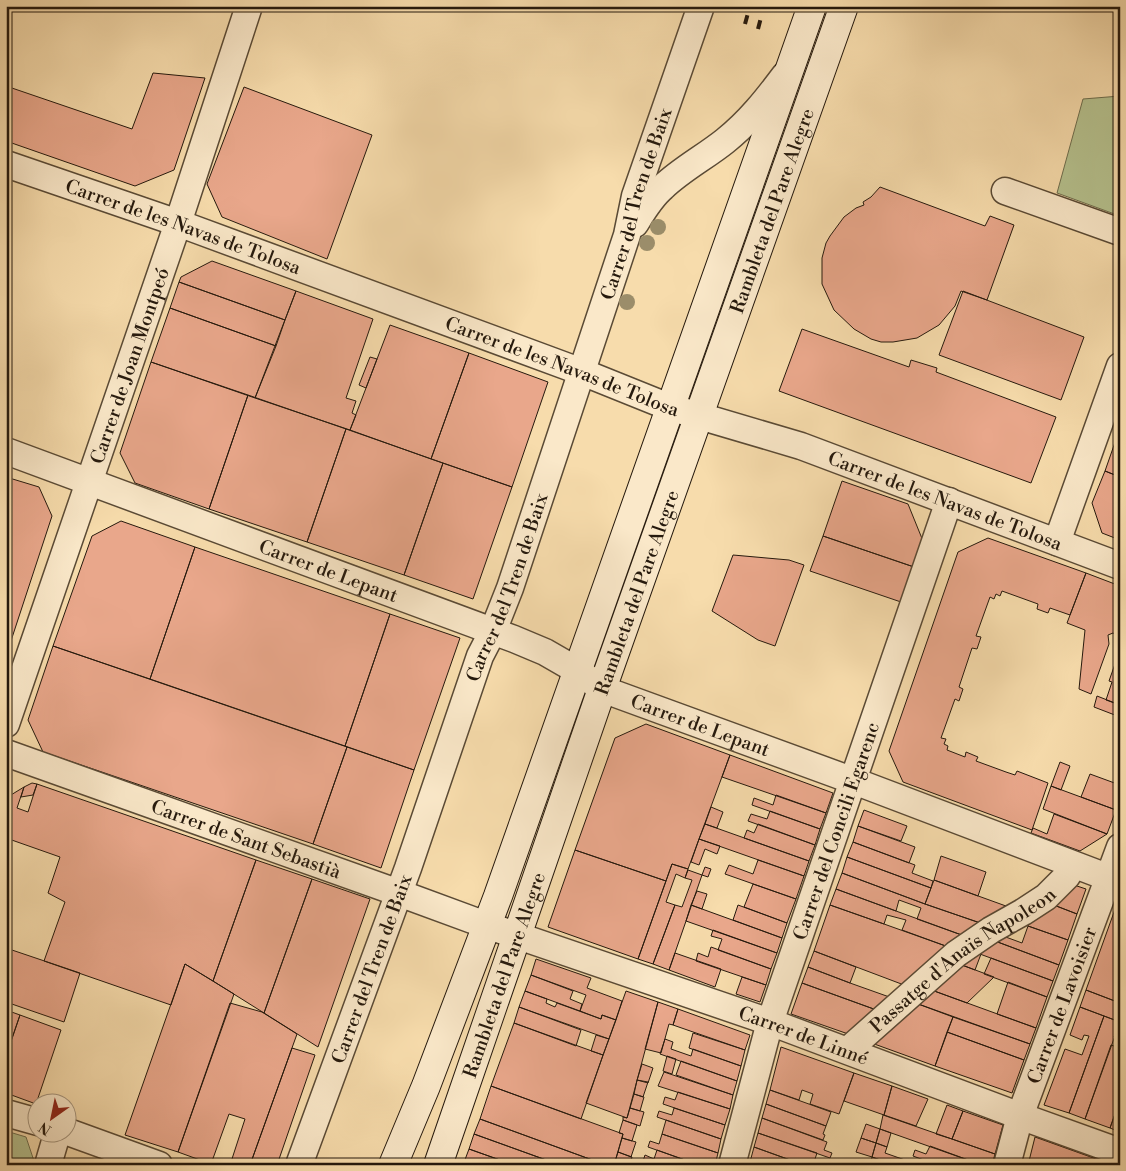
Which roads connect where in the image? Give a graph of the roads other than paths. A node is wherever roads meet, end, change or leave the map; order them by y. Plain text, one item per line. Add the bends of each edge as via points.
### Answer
1 (249, 6) edge
2 (701, 6) edge
3 (812, 6) edge
4 (845, 11) edge
5 (790, 68) junction
6 (6, 164) edge
7 (1005, 191) dead end
8 (178, 223) junction
9 (1120, 232) edge
10 (627, 235) junction
11 (1120, 366) edge
12 (582, 372) junction
13 (669, 407) junction
14 (700, 415) junction
15 (6, 451) edge
16 (89, 482) junction
17 (949, 500) junction
18 (1057, 542) junction
19 (1120, 566) edge
20 (493, 631) junction
21 (578, 672) junction
22 (602, 689) junction
23 (6, 724) edge
24 (6, 754) edge
25 (854, 781) junction
26 (1120, 847) edge
27 (1073, 865) junction
28 (1114, 880) edge
29 (399, 893) junction
30 (486, 926) junction
31 (518, 936) junction
32 (770, 1022) junction
33 (848, 1050) junction
34 (6, 1113) edge
35 (1020, 1116) junction
36 (28, 1119) edge
37 (78, 1136) edge
38 (54, 1144) edge
39 (1120, 1152) edge
40 (48, 1165) edge
41 (159, 1165) edge
42 (299, 1165) edge
43 (392, 1165) edge
44 (438, 1165) edge
45 (732, 1165) edge
46 (1007, 1165) edge

1 - 8 street, Carrer de Joan Montpeó
2 - 10 street, Carrer del Tren de Baix via 635,196
3 - 5 main road, Rambleta del Pare Alegre
4 - 14 main road, Rambleta del Pare Alegre
5 - 10 street, Rambleta del Pare Alegre via 741,127 661,188
5 - 13 main road, Rambleta del Pare Alegre
6 - 8 street, Carrer de les Navas de Tolosa
7 - 9 street
8 - 12 street, Carrer de les Navas de Tolosa
8 - 16 street, Carrer de Joan Montpeó
10 - 12 street, Carrer del Tren de Baix
11 - 18 street
12 - 13 street, Carrer de les Navas de Tolosa
12 - 20 street, Carrer del Tren de Baix
13 - 14 street, Carrer de les Navas de Tolosa
13 - 21 main road, Rambleta del Pare Alegre
14 - 17 street, Carrer de les Navas de Tolosa via 801,446
14 - 22 main road, Rambleta del Pare Alegre
15 - 16 street, Carrer de Lepant
16 - 20 street, Carrer de Lepant
16 - 23 street, Carrer de Joan Montpeó
17 - 18 street, Carrer de les Navas de Tolosa
17 - 25 street, Carrer del Concili Egarenc
18 - 19 street, Carrer de les Navas de Tolosa
20 - 21 street, Carrer de Lepant via 541,650
20 - 29 street, Carrer del Tren de Baix via 480,656
21 - 22 street, Carrer de Lepant
21 - 30 main road, Rambleta del Pare Alegre
22 - 25 street, Carrer de Lepant
22 - 31 main road, Rambleta del Pare Alegre
24 - 29 street, Carrer de Sant Sebastià
25 - 27 street, Carrer de Lepant
25 - 32 street, Carrer del Concili Egarenc
26 - 28 street, Carrer de Lavoisier
27 - 28 street, Carrer de Lepant
27 - 33 street, Passatge d'Anaïs Napoleon via 1068,876 1046,897 956,954
28 - 35 street, Carrer de Lavoisier
29 - 30 street, Carrer de Sant Sebastià
29 - 42 street, Carrer del Tren de Baix
30 - 31 street, Carrer de Linné
30 - 43 main road, Rambleta del Pare Alegre via 426,1086
31 - 32 street, Carrer de Linné
31 - 44 main road, Rambleta del Pare Alegre
32 - 33 street, Carrer de Linné
32 - 45 street, Carrer del Concili Egarenc
33 - 35 street, Carrer de Linné
34 - 36 street
35 - 39 street, Carrer de Linné
35 - 46 street, Carrer de Lavoisier
37 - 41 street
38 - 40 street

